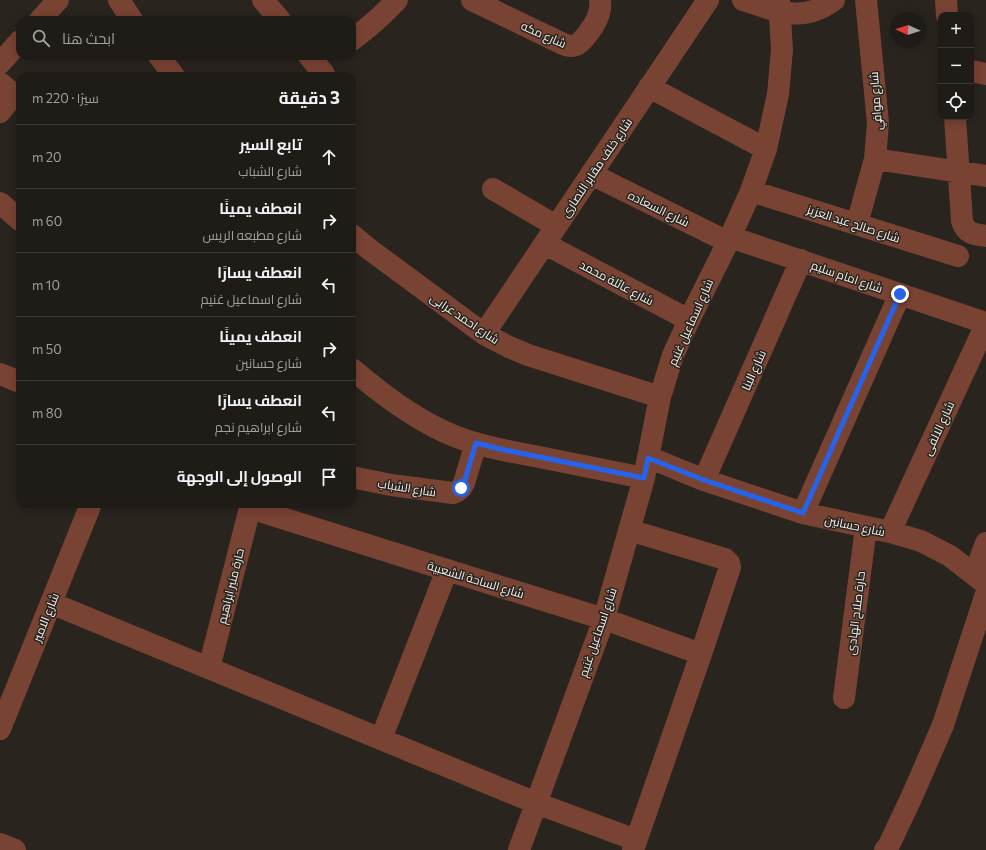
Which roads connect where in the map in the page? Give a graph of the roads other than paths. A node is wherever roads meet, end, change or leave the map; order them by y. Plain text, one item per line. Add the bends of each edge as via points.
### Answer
1 (58, 0) edge
2 (119, 0) edge
3 (263, 0) edge
4 (397, 0) edge
5 (472, 0) edge
6 (600, 0) edge
7 (708, 0) edge
8 (743, 0) edge
9 (834, 0) edge
10 (866, 0) edge
11 (946, 0) edge
12 (779, 6) edge
13 (505, 8) edge
14 (947, 12) edge
15 (44, 16) edge
16 (129, 16) edge
17 (277, 16) edge
18 (356, 37) edge
19 (16, 45) edge
20 (162, 60) edge
21 (315, 60) edge
22 (0, 63) edge
23 (327, 69) edge
24 (171, 72) edge
25 (974, 72) edge
26 (986, 74) edge
27 (649, 87) junction
28 (11, 92) edge
29 (0, 112) edge
30 (955, 120) edge
31 (766, 149) junction
32 (875, 159) junction
33 (959, 172) junction
34 (591, 174) junction
35 (986, 176) edge
36 (493, 190) dead end
37 (751, 191) junction
38 (0, 203) edge
39 (16, 217) edge
40 (856, 224) junction
41 (550, 235) junction
42 (986, 236) edge
43 (356, 238) edge
44 (729, 240) junction
45 (958, 256) dead end
46 (801, 260) junction
47 (900, 294) junction
48 (689, 320) junction
49 (986, 323) edge
50 (484, 334) junction
51 (356, 372) edge
52 (0, 374) edge
53 (16, 380) edge
54 (660, 397) junction
55 (476, 443) junction
56 (646, 468) junction
57 (356, 478) edge
58 (704, 480) junction
59 (89, 508) edge
60 (250, 508) edge
61 (257, 508) edge
62 (803, 513) junction
63 (866, 527) junction
64 (629, 530) junction
65 (890, 532) junction
66 (986, 543) edge
67 (447, 570) junction
68 (980, 580) edge
69 (986, 594) edge
70 (51, 603) junction
71 (604, 619) junction
72 (701, 654) junction
73 (209, 668) junction
74 (844, 698) dead end
75 (0, 729) edge
76 (381, 739) junction
77 (536, 803) junction
78 (0, 844) edge
79 (634, 845) edge
80 (893, 848) edge
81 (15, 850) edge
82 (519, 850) edge

1 - 15 street
2 - 16 street
3 - 17 street
4 - 18 street
5 - 13 street
6 - 13 street, شارع مكه via 596,21 581,42 571,46
7 - 27 street, شارع خلف مقابر النصارى
8 - 12 street
9 - 12 street via 814,12 803,14 791,14
10 - 32 street, شارع موافي via 878,123
11 - 14 street
12 - 31 street, شارع اسماعيل غنيم via 782,50 778,94
19 - 22 street
20 - 24 street
21 - 23 street
25 - 26 street
27 - 31 street
27 - 34 street, شارع خلف مقابر النصارى
28 - 29 street
30 - 33 street
31 - 37 street, شارع اسماعيل غنيم
32 - 33 street
32 - 40 street, شارع موافي
33 - 35 street
33 - 42 street via 963,226 971,233
34 - 41 street, شارع خلف مقابر النصارى
34 - 44 street, شارع السعاده
36 - 41 street, شارع عائلة محمد
37 - 40 street, شارع صالح عبد العزيز
37 - 44 street, شارع اسماعيل غنيم
38 - 39 street
40 - 45 street, شارع صالح عبد العزيز
41 - 48 street, شارع عائلة محمد
41 - 50 street, شارع خلف مقابر النصارى
43 - 50 street, شارع احمد عرابى
44 - 46 street, شارع امام سليم
44 - 48 street, شارع اسماعيل غنيم
46 - 47 street, شارع امام سليم
46 - 58 street, شارع البنا
47 - 49 street, شارع امام سليم
47 - 62 street
48 - 54 street, شارع اسماعيل غنيم via 673,355
49 - 65 street, شارع الالفى
50 - 54 street, شارع احمد عرابى via 528,355
51 - 55 street, شارع حسانين via 414,416
52 - 53 street
54 - 56 street, شارع اسماعيل غنيم
55 - 56 street, شارع حسانين via 500,449
55 - 57 street, شارع الشباب via 464,483 458,492 391,486
56 - 58 street, شارع حسانين
56 - 64 street, شارع اسماعيل غنيم
58 - 62 street, شارع حسانين
59 - 70 street, شارع الامير
60 - 73 street, حارة منير ابراهيم
61 - 67 street, شارع الساحة الشعبية
62 - 63 street, شارع حسانين
63 - 65 street, شارع حسانين
63 - 74 street, حارة صلاح الهادى
64 - 71 street, شارع اسماعيل غنيم
64 - 72 street via 725,559 729,563 730,567
65 - 68 street, شارع حسانين via 936,548
66 - 68 street
67 - 71 street, شارع الساحة الشعبية
67 - 76 street
69 - 80 street via 943,725
70 - 73 street
70 - 75 street, شارع الامير
71 - 72 street, شارع الساحة الشعبية
71 - 77 street, شارع اسماعيل غنيم
72 - 79 street
73 - 76 street
76 - 77 street
77 - 79 street
77 - 82 street, شارع اسماعيل غنيم
78 - 81 street

